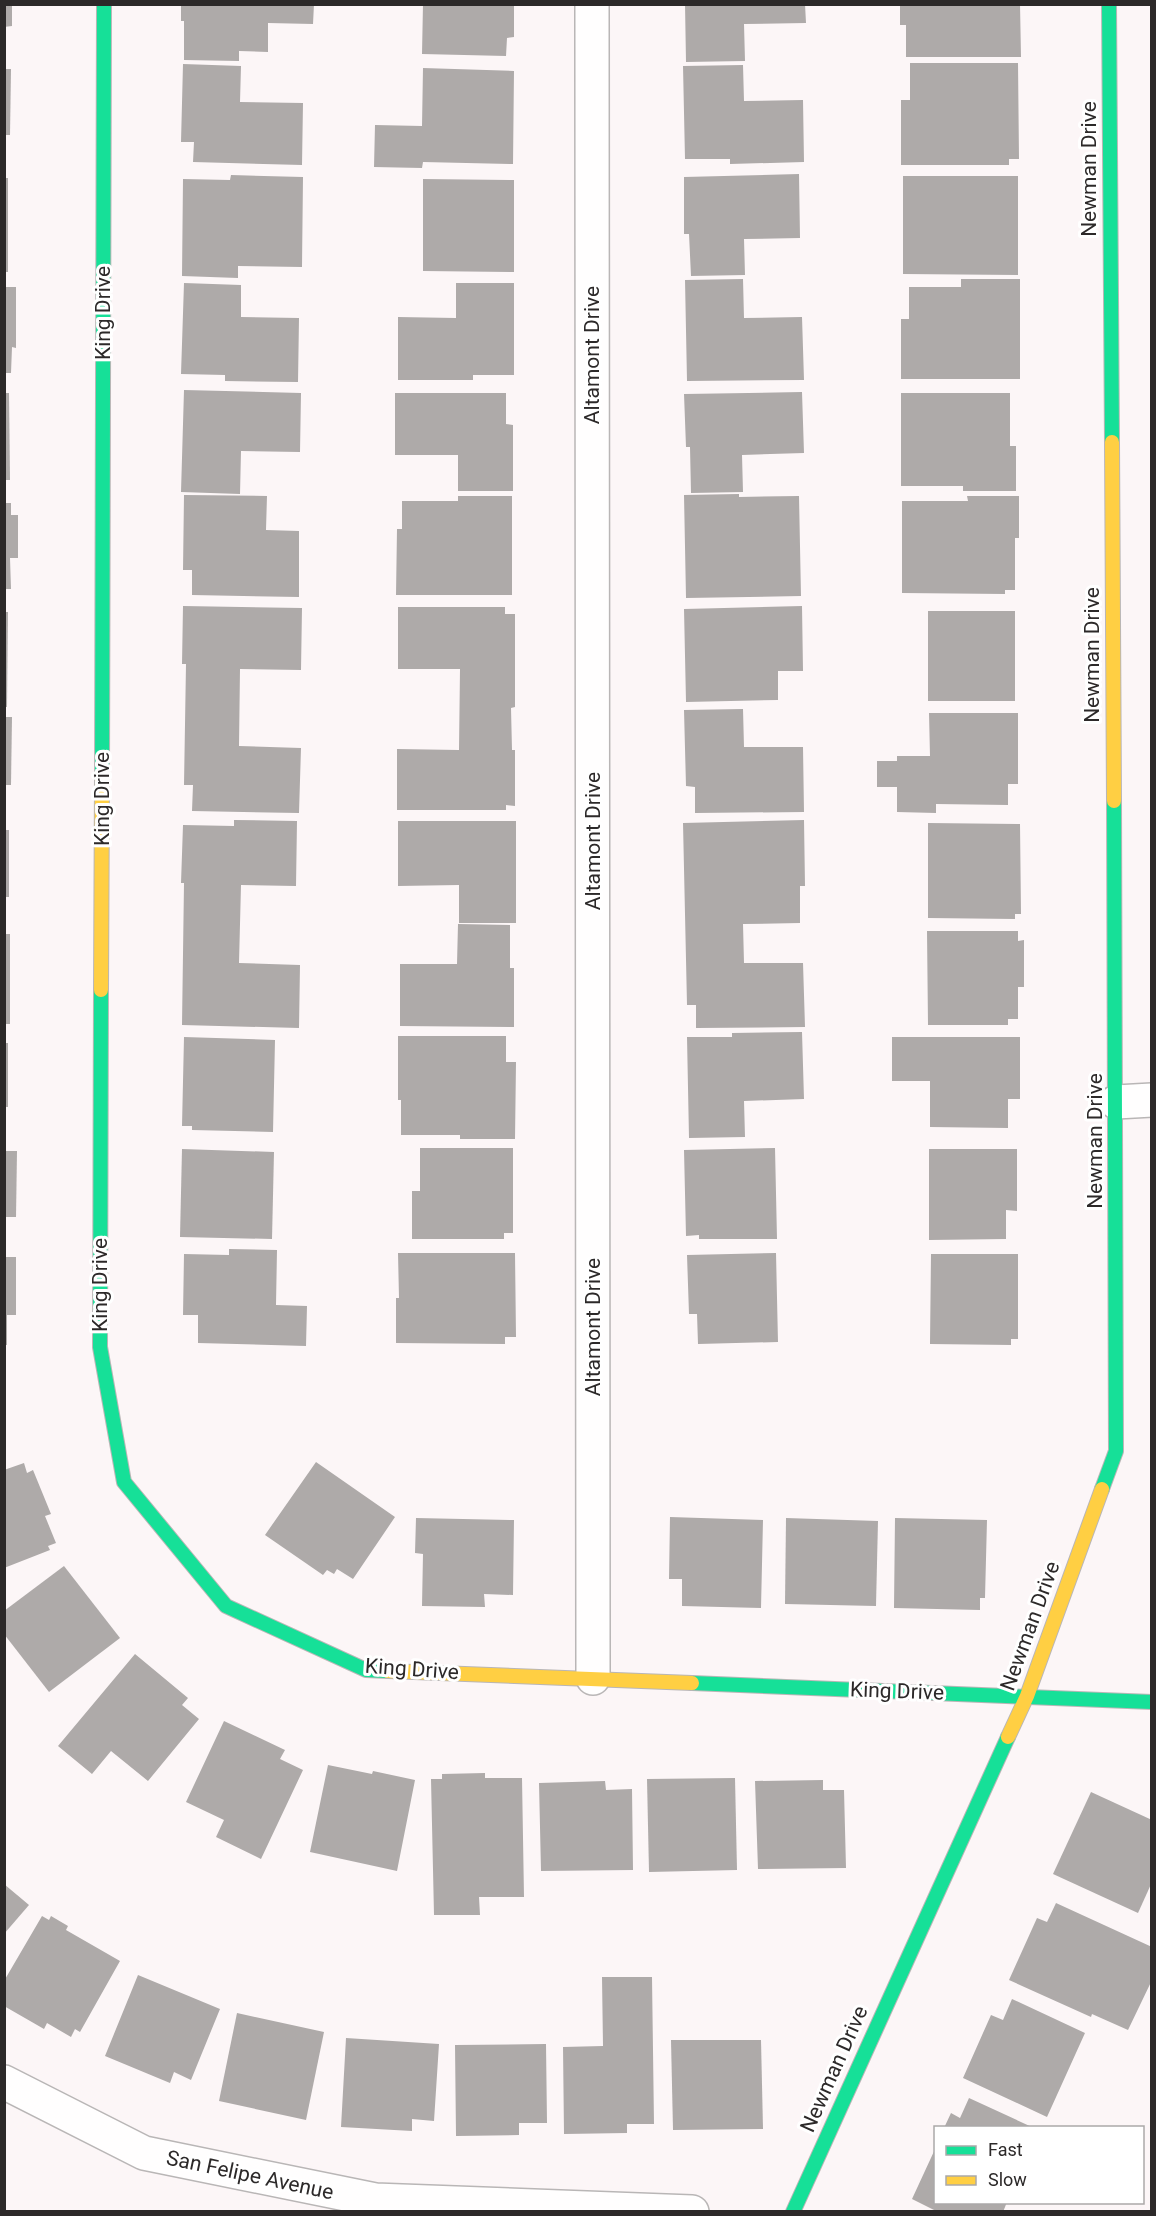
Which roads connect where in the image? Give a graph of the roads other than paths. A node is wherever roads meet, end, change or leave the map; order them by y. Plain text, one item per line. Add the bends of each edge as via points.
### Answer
1 (104, 4) edge
2 (592, 4) edge
3 (1109, 4) edge
4 (1152, 1100) edge
5 (1116, 1102) junction
6 (593, 1678) junction
7 (1027, 1696) junction
8 (1146, 1706) edge
9 (4, 2082) edge
10 (692, 2211) edge
11 (793, 2211) edge

1 - 6 street, King Drive via 100,1347 124,1482 226,1606 366,1670
2 - 6 street, Altamont Drive
3 - 5 street, Newman Drive
4 - 5 street
5 - 7 street, Newman Drive via 1116,1451
6 - 7 street, King Drive
7 - 8 street, King Drive
7 - 11 street, Newman Drive
9 - 10 street, San Felipe Avenue via 144,2153 375,2200

